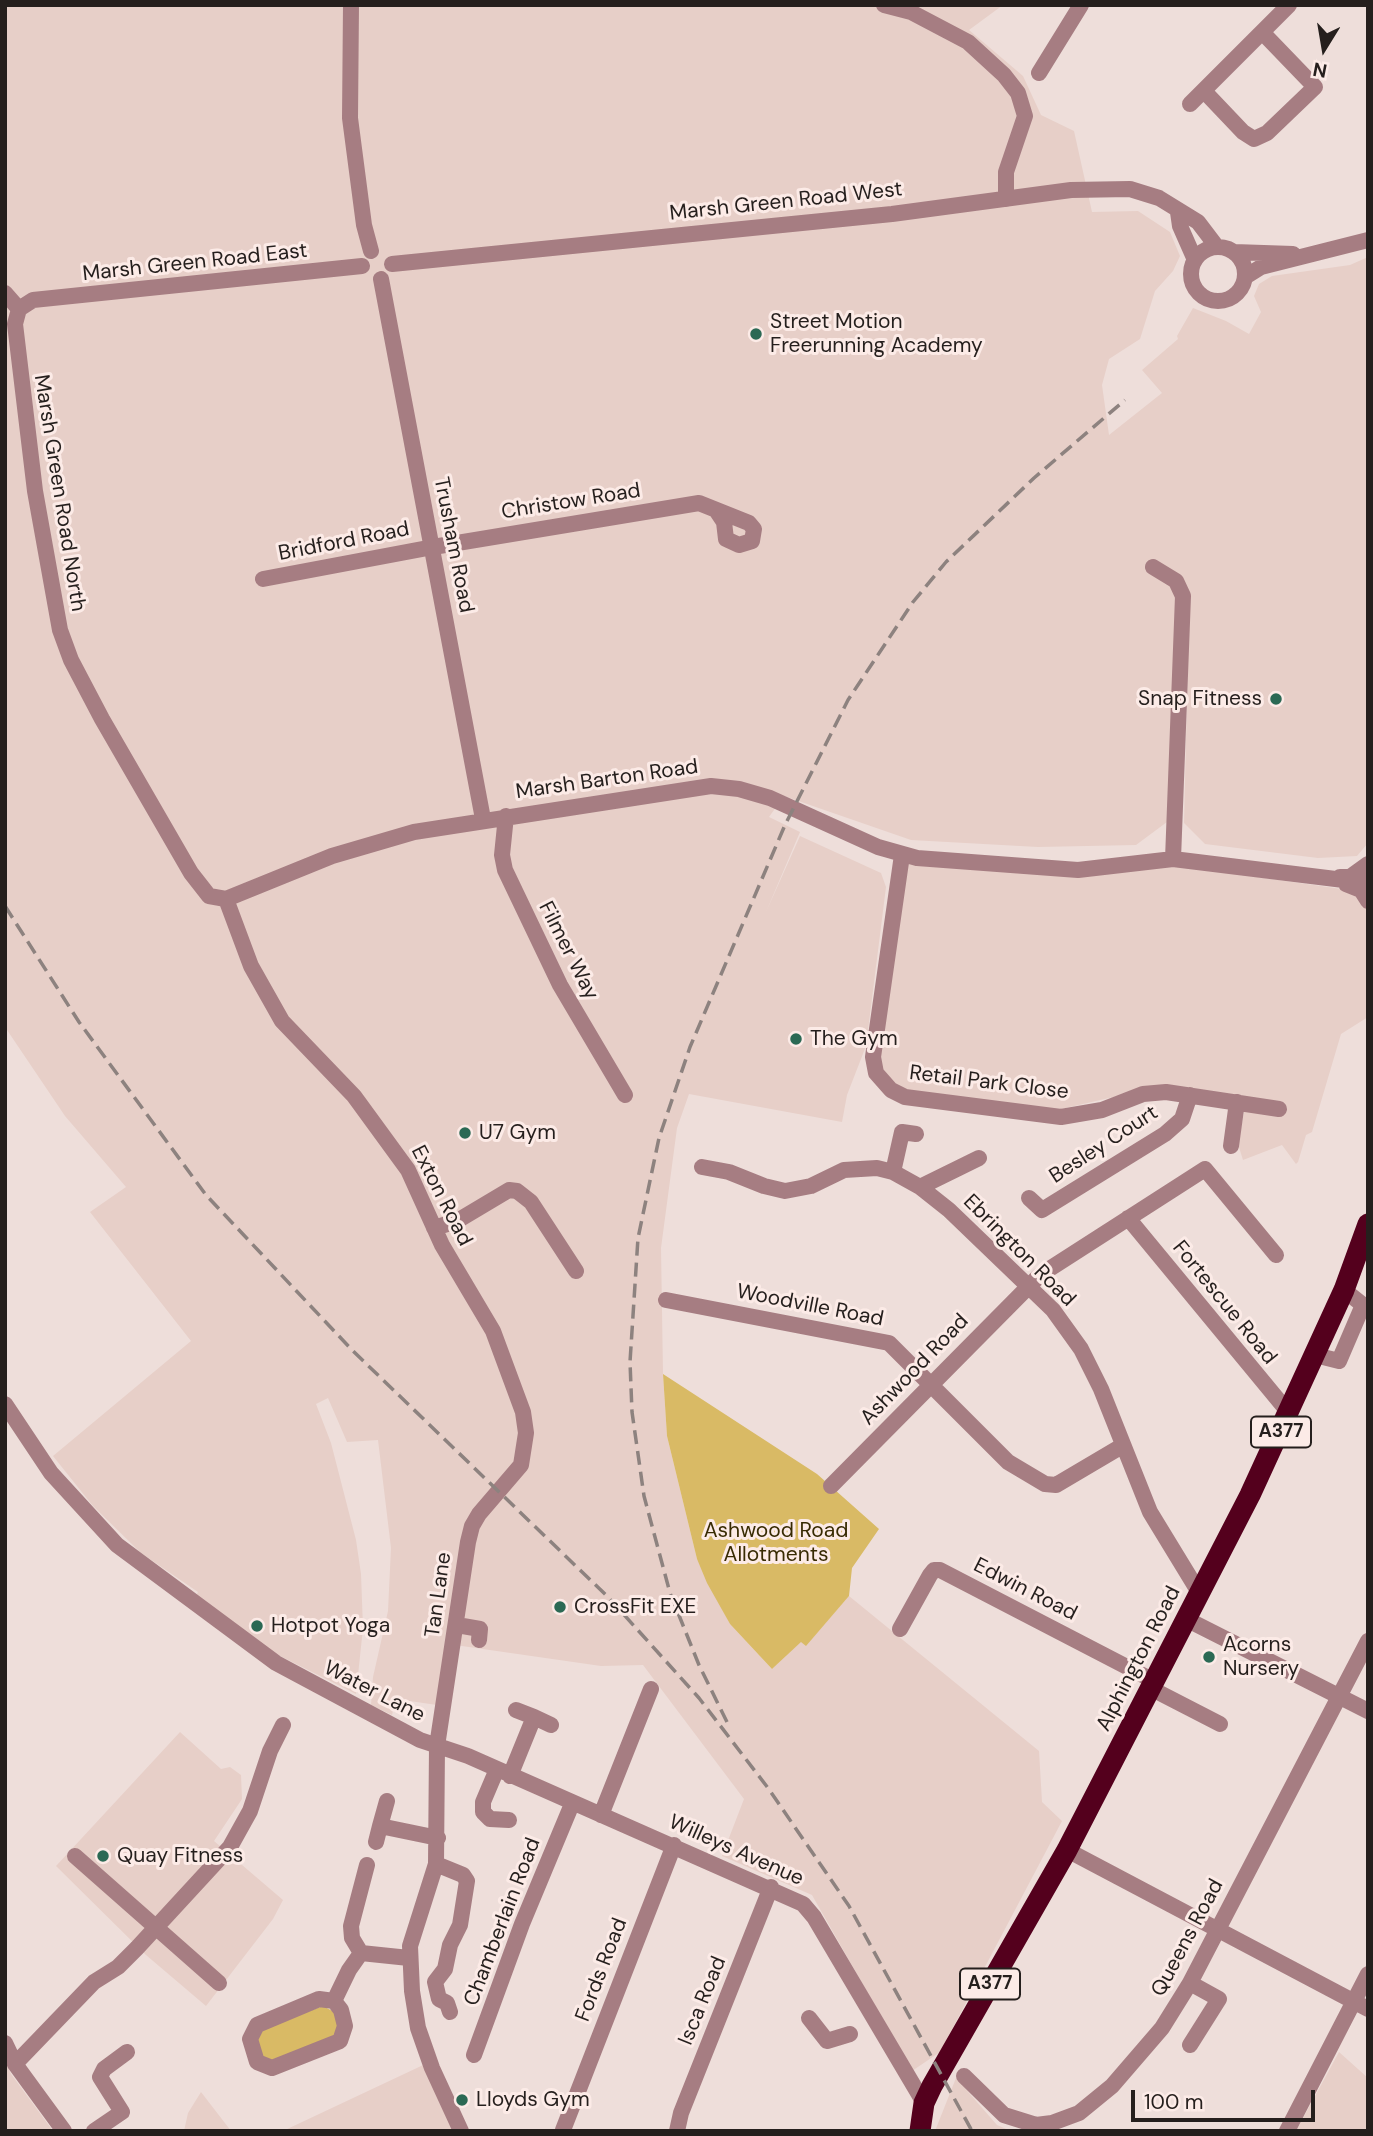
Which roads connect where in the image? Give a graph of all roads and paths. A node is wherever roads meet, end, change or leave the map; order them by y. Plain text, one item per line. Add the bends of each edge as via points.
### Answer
1 (351, 5) edge
2 (884, 5) edge
3 (1081, 5) edge
4 (1289, 5) edge
5 (1262, 32) junction
6 (1039, 73) dead end
7 (1204, 91) junction
8 (1190, 104) dead end
9 (1006, 199) junction
10 (1178, 212) junction
11 (1364, 239) edge
12 (1217, 247) junction
13 (372, 251) junction
14 (1234, 252) junction
15 (1310, 255) junction
16 (1195, 260) junction
17 (392, 264) junction
18 (362, 266) junction
19 (1245, 277) junction
20 (380, 279) junction
21 (5, 293) edge
22 (26, 305) junction
23 (716, 510) dead end
24 (433, 547) junction
25 (1153, 567) dead end
26 (263, 579) dead end
27 (506, 816) junction
28 (484, 819) junction
29 (902, 855) junction
30 (1172, 859) junction
31 (1368, 864) edge
32 (1327, 878) junction
33 (1368, 883) edge
34 (226, 899) junction
35 (1368, 901) edge
36 (625, 1095) dead end
37 (1189, 1096) junction
38 (1237, 1102) junction
39 (1279, 1109) dead end
40 (916, 1134) dead end
41 (1231, 1146) dead end
42 (979, 1158) dead end
43 (702, 1167) dead end
44 (893, 1172) junction
45 (920, 1187) junction
46 (1029, 1198) dead end
47 (1128, 1218) junction
48 (1367, 1227) edge
49 (434, 1228) junction
50 (1276, 1255) dead end
51 (576, 1271) dead end
52 (1029, 1285) junction
53 (666, 1300) dead end
54 (930, 1383) junction
55 (5, 1404) edge
56 (1289, 1413) junction
57 (1122, 1446) junction
58 (521, 1465) joint
59 (831, 1486) dead end
60 (1200, 1594) junction
61 (1188, 1620) junction
62 (457, 1625) junction
63 (900, 1629) dead end
64 (479, 1640) dead end
65 (1368, 1641) edge
66 (1154, 1686) junction
67 (651, 1689) dead end
68 (1338, 1696) junction
69 (516, 1710) dead end
70 (1368, 1711) edge
71 (534, 1717) junction
72 (283, 1724) dead end
73 (1220, 1724) dead end
74 (551, 1725) dead end
75 (437, 1746) junction
76 (503, 1772) junction
77 (387, 1801) dead end
78 (572, 1804) junction
79 (601, 1815) junction
80 (509, 1821) dead end
81 (380, 1826) junction
82 (438, 1838) junction
83 (376, 1842) dead end
84 (674, 1845) junction
85 (1067, 1850) junction
86 (75, 1856) dead end
87 (436, 1864) junction
88 (367, 1866) dead end
89 (771, 1887) junction
90 (154, 1928) junction
91 (1216, 1929) junction
92 (361, 1953) junction
93 (409, 1958) junction
94 (1368, 1974) edge
95 (219, 1983) dead end
96 (1190, 1983) junction
97 (334, 2001) junction
98 (1361, 2005) edge
99 (450, 2012) dead end
100 (809, 2018) dead end
101 (862, 2029) junction
102 (5, 2043) edge
103 (1190, 2045) dead end
104 (127, 2052) dead end
105 (474, 2054) dead end
106 (15, 2064) junction
107 (964, 2076) dead end
108 (924, 2103) junction
109 (1037, 2128) edge
110 (563, 2130) edge
111 (64, 2131) edge
112 (94, 2131) edge
113 (461, 2131) edge
114 (677, 2131) edge
115 (920, 2131) edge
116 (1287, 2131) edge

1 - 13 street via 350,118 364,225
2 - 9 street via 911,12 968,42 1018,93 1025,116 1006,172
3 - 6 street
4 - 5 street
5 - 7 street
5 - 7 street via 1315,87 1259,139 1248,137
7 - 8 street
9 - 10 street, Marsh Green Road West via 1071,190 1130,189 1159,198
9 - 17 street, Marsh Green Road West
10 - 12 street, Marsh Green Road West via 1198,222
10 - 16 street
11 - 15 street
12 - 14 street
12 - 16 street
13 - 17 street via 386,252
13 - 18 street via 363,258
14 - 15 street
14 - 19 street via 1243,263
15 - 19 street via 1261,267
16 - 19 street via 1193,285 1208,300 1234,297
17 - 20 street via 388,275
18 - 20 street via 369,277
18 - 22 street, Marsh Green Road East
20 - 24 street, Trusham Road
21 - 22 street
22 - 34 street, Marsh Green Road North via 14,337 60,630 102,719 191,873 209,895
23 - 24 street, Christow Road via 699,503
24 - 26 street, Bridford Road
24 - 28 street, Trusham Road
25 - 30 street via 1176,581 1183,596
27 - 28 street, Marsh Barton Road
27 - 29 street, Marsh Barton Road via 667,791 727,787 770,799
27 - 36 street, Filmer Way via 505,870 560,985
28 - 34 street, Marsh Barton Road via 414,832 332,856
29 - 30 street, Marsh Barton Road via 1078,870
29 - 37 street, Retail Park Close via 873,1057 876,1073 886,1085 905,1097 1061,1117 1101,1110 1143,1094
30 - 32 street, Marsh Barton Road
31 - 32 street, Marsh Barton Road via 1350,877
32 - 33 street, Marsh Barton Road
32 - 35 street, Marsh Barton Road via 1361,890
34 - 49 street, Exton Road via 251,966 282,1021 334,1072 387,1138 408,1170
37 - 38 street, Retail Park Close
37 - 46 street, Besley Court via 1182,1119 1165,1134 1042,1209
38 - 39 street, Retail Park Close
38 - 41 street
40 - 44 street via 902,1132
42 - 45 street
43 - 44 street, Ebrington Road via 785,1191 844,1170
44 - 45 street, Ebrington Road
45 - 52 street, Ebrington Road
47 - 50 street, Ashwood Road via 1205,1169
47 - 52 street, Ashwood Road
47 - 56 street, Fortescue Road
48 - 56 highway, Alphington Road / A377
49 - 51 street via 457,1221 509,1190 517,1191 531,1202
49 - 58 street, Exton Road via 493,1331 510,1371 526,1433
52 - 54 street, Ashwood Road
52 - 57 street, Ebrington Road via 1053,1310 1088,1362
53 - 54 street, Woodville Road via 889,1343
54 - 57 street, Woodville Road via 1008,1462 1045,1484 1056,1485
54 - 59 street, Ashwood Road
55 - 75 street, Water Lane via 51,1473 117,1545 276,1662 345,1702
56 - 60 highway, Alphington Road / A377
57 - 60 street, Ebrington Road via 1150,1512
58 - 62 street, Tan Lane via 472,1526
60 - 61 highway, Alphington Road / A377
61 - 66 highway, Alphington Road / A377
61 - 68 street
62 - 64 street via 480,1629
62 - 75 street, Tan Lane
63 - 66 street, Edwin Road via 930,1575 940,1570
65 - 68 street, Queens Road
66 - 73 street
66 - 85 highway, Alphington Road / A377
67 - 79 street
68 - 70 street
68 - 91 street, Queens Road
69 - 71 street
71 - 74 street
71 - 76 street
72 - 90 street via 238,1835
75 - 76 street, Willeys Avenue
75 - 82 street, Water Lane
76 - 78 street, Willeys Avenue
76 - 80 street via 483,1802 483,1812 490,1819
77 - 81 street
78 - 79 street, Willeys Avenue
78 - 105 street, Chamberlain Road
79 - 84 street, Willeys Avenue
81 - 82 street
81 - 83 street
82 - 87 street, Water Lane
84 - 89 street, Willeys Avenue
84 - 110 street, Fords Road via 577,2114
85 - 91 street
85 - 108 highway, Alphington Road / A377
86 - 90 street
87 - 93 street, Water Lane via 414,1926
87 - 99 street via 467,1881 460,1924 445,1969 435,1982 439,1999 447,2003
88 - 92 street via 350,1933
89 - 101 street, Willeys Avenue via 809,1909
89 - 114 street, Isca Road
90 - 95 street
90 - 106 street
91 - 96 street, Queens Road
91 - 98 street
92 - 93 street
92 - 97 street
93 - 113 street, Water Lane via 418,2028
94 - 98 street
96 - 103 street via 1219,1999
96 - 109 street, Queens Road via 1162,2028 1100,2097 1065,2119
97 - 97 street via 345,2026 340,2041 272,2068 257,2062 250,2039 257,2025 319,1999
98 - 116 street
100 - 101 street via 827,2041
101 - 108 street, Willeys Avenue via 900,2062
102 - 106 street
104 - 112 street via 104,2068 100,2077 126,2119
106 - 111 street
107 - 109 street, Queens Road via 1004,2115
108 - 115 highway, A377

